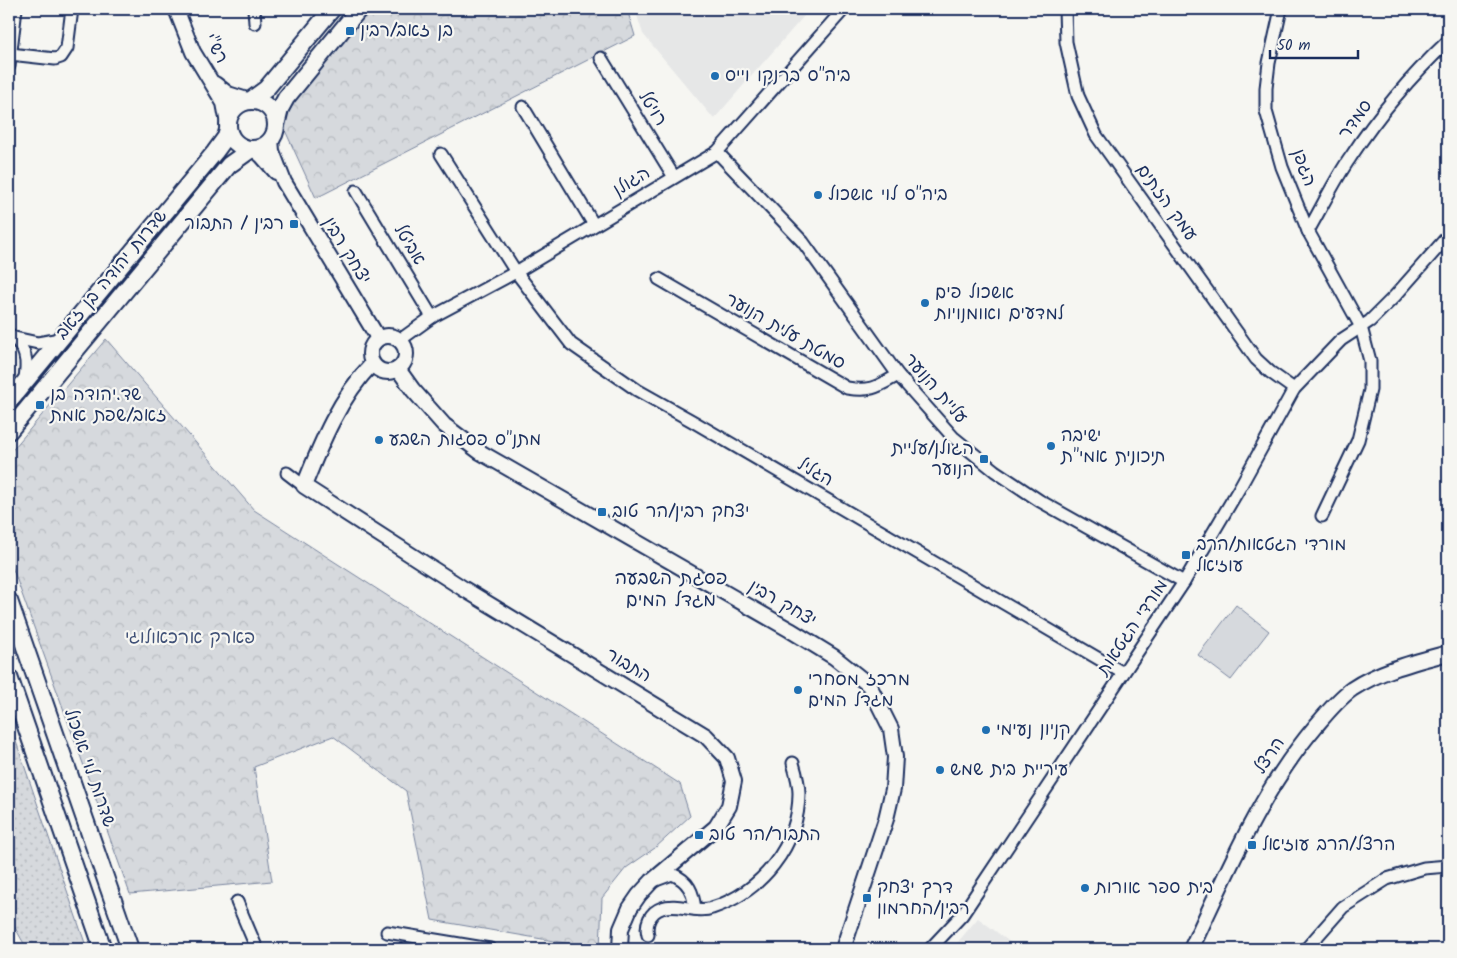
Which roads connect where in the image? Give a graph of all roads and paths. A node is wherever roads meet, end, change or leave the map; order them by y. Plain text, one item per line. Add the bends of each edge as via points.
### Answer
1 (16, 9) edge
2 (72, 9) edge
3 (176, 9) edge
4 (254, 9) edge
5 (332, 9) edge
6 (359, 9) edge
7 (844, 9) edge
8 (1065, 9) edge
9 (1281, 9) edge
10 (255, 23) dead end
11 (11, 25) edge
12 (1448, 41) edge
13 (600, 58) dead end
14 (10, 60) edge
15 (211, 80) junction
16 (249, 100) junction
17 (523, 107) dead end
18 (228, 127) junction
19 (274, 132) junction
20 (252, 150) junction
21 (717, 152) junction
22 (441, 154) dead end
23 (674, 178) junction
24 (284, 182) junction
25 (356, 191) dead end
26 (594, 225) junction
27 (1308, 231) junction
28 (1448, 236) edge
29 (516, 272) junction
30 (659, 279) dead end
31 (432, 317) junction
32 (1361, 327) junction
33 (12, 336) edge
34 (378, 338) junction
35 (60, 339) junction
36 (400, 340) junction
37 (372, 364) junction
38 (398, 369) junction
39 (898, 375) junction
40 (23, 384) junction
41 (1294, 389) junction
42 (9, 401) edge
43 (9, 431) edge
44 (286, 473) dead end
45 (304, 486) junction
46 (1322, 516) dead end
47 (1184, 582) junction
48 (9, 601) edge
49 (1448, 654) edge
50 (1123, 673) junction
51 (9, 677) edge
52 (793, 763) dead end
53 (1448, 866) edge
54 (652, 881) junction
55 (237, 902) dead end
56 (695, 909) junction
57 (387, 932) dead end
58 (648, 935) dead end
59 (469, 948) edge
60 (103, 949) edge
61 (130, 949) edge
62 (257, 949) edge
63 (490, 949) edge
64 (620, 949) edge
65 (843, 949) edge
66 (930, 949) edge
67 (1191, 949) edge
68 (1306, 949) edge

1 - 11 street
2 - 14 street via 67,48 61,57
3 - 15 street, רש"י via 193,52
4 - 10 street
5 - 16 main road via 266,89
6 - 19 main road via 286,98
7 - 21 street, הגולן
8 - 41 street, עמק הזתים via 1066,42 1078,96 1096,135 1256,359
9 - 27 street, הגפן via 1266,88 1266,112 1282,167
11 - 14 street
12 - 27 street, סמדר via 1384,109 1349,159
13 - 23 street, רויטל
15 - 16 street, רש"י via 220,89
15 - 18 street, רש"י via 224,103
16 - 18 main road via 232,111
16 - 19 main road via 268,106 274,114
17 - 26 street
18 - 20 main road via 235,144
18 - 35 main road, שדרות יהודה בן זאב via 226,137 215,152
19 - 20 main road via 265,146
19 - 24 street, יצחק רבין via 272,151
20 - 24 street, יצחק רבין via 270,164
20 - 43 main road, שדרות יהודה בן זאב via 229,165
21 - 23 street, הגולן
21 - 39 street, עליית הנוער via 804,242
22 - 29 street, הגליל
23 - 26 street, הגולן
24 - 34 street, יצחק רבין
25 - 31 street, אביטל
26 - 29 street, הגולן
27 - 32 street, הגפן
28 - 32 street, מורדי הגטאות via 1395,296
29 - 31 street, הגולן
29 - 50 street, הגליל via 571,344 637,390
30 - 39 street, סמטת עלית הנוער via 847,388 877,387
31 - 36 street, הגולן
32 - 41 street, מורדי הגטאות via 1341,340
32 - 46 street, הגפן via 1370,361 1370,390 1358,440
33 - 35 street via 38,343
33 - 40 street via 21,344 27,361
34 - 36 street via 392,336
34 - 37 street via 369,353
35 - 40 main road, שדרות יהודה בן זאב
36 - 38 street via 406,357
37 - 38 street via 384,372
37 - 45 street via 343,401
38 - 65 street, יצחק רבין via 444,425 480,452 790,630 834,657 870,685 891,729 895,757 893,790
39 - 47 street, עליית הנוער via 953,437 995,471 1040,501
40 - 42 main road, שדרות יהודה בן זאב
41 - 47 street, מורדי הגטאות
44 - 45 street, התבור
45 - 54 street, התבור via 464,589 706,736 726,758 734,781 729,806 716,827
47 - 50 street, מורדי הגטאות
48 - 61 main road, שדרות לוי אשכול
49 - 67 street, הרצל via 1380,674 1351,690 1304,739 1276,780 1239,846
50 - 66 street, מורדי הגטאות via 962,915
51 - 60 main road
52 - 56 street via 798,783 797,816 783,853 766,875 738,895 710,909
53 - 68 street via 1424,868 1387,878 1343,906
54 - 56 street via 672,874 681,878 694,896
54 - 64 street, התבור via 630,908 621,929
55 - 62 street
56 - 58 street via 662,908 650,918 646,927
57 - 59 street
59 - 63 street

